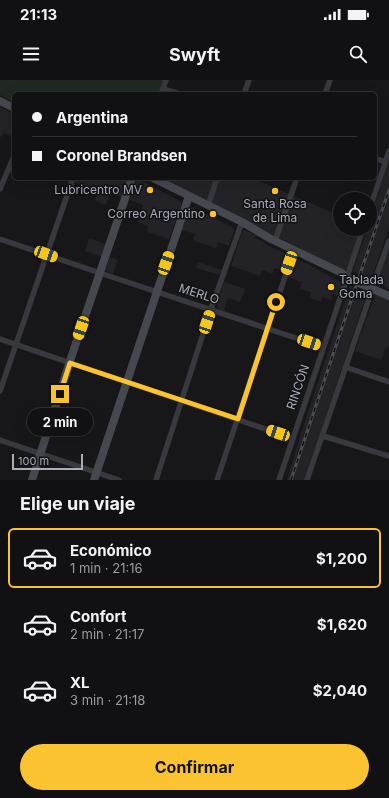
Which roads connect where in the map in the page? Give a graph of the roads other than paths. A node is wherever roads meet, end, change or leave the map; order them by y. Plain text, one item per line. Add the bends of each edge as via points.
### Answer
1 (166, 80) edge
2 (249, 80) edge
3 (330, 80) edge
4 (162, 91) edge
5 (245, 92) edge
6 (326, 92) edge
7 (0, 101) edge
8 (12, 107) edge
9 (389, 151) edge
10 (377, 159) edge
11 (12, 161) edge
12 (385, 162) junction
13 (72, 180) edge
14 (131, 180) edge
15 (157, 180) edge
16 (216, 180) edge
17 (296, 180) edge
18 (0, 189) edge
19 (375, 192) edge
20 (189, 196) junction
21 (208, 206) junction
22 (242, 222) junction
23 (360, 236) edge
24 (0, 239) edge
25 (389, 240) edge
26 (275, 241) junction
27 (294, 250) junction
28 (46, 254) junction
29 (100, 273) junction
30 (346, 275) junction
31 (374, 288) junction
32 (156, 292) junction
33 (389, 296) edge
34 (211, 309) junction
35 (267, 328) junction
36 (0, 340) edge
37 (15, 345) junction
38 (323, 347) junction
39 (70, 363) junction
40 (345, 367) junction
41 (126, 382) junction
42 (389, 382) edge
43 (0, 390) edge
44 (181, 400) junction
45 (238, 419) junction
46 (323, 436) junction
47 (292, 438) junction
48 (0, 440) edge
49 (41, 454) junction
50 (389, 456) edge
51 (95, 476) edge
52 (32, 480) edge
53 (119, 480) edge
54 (156, 480) edge
55 (218, 480) edge
56 (279, 480) edge
57 (307, 480) edge

1 - 4 street
2 - 5 street
3 - 6 street
7 - 8 street
9 - 12 street
10 - 12 street
11 - 18 street
12 - 19 street
13 - 28 street
14 - 29 street
15 - 20 street
16 - 21 street
17 - 26 street
20 - 21 street
20 - 32 street
21 - 22 street
22 - 26 street
22 - 34 street
23 - 30 street, RINCÓN
24 - 28 street, MERLO
25 - 31 street
26 - 27 street
27 - 30 street
27 - 35 street
28 - 29 street, MERLO
28 - 37 street
29 - 32 street, MERLO
29 - 39 street
30 - 31 street
30 - 38 street, RINCÓN
31 - 33 street
31 - 40 street
32 - 34 street, MERLO
32 - 41 street
34 - 35 street, MERLO
34 - 44 street
35 - 38 street, MERLO
35 - 45 street
36 - 37 street
37 - 39 street
37 - 43 street
38 - 47 street, RINCÓN
39 - 41 street
39 - 49 street
40 - 42 street
40 - 46 street
41 - 44 street
41 - 51 street
44 - 45 street
44 - 54 street
45 - 47 street
45 - 55 street
46 - 50 street
46 - 57 street
47 - 56 street, RINCÓN
48 - 49 street
49 - 51 street
49 - 52 street
51 - 53 street

